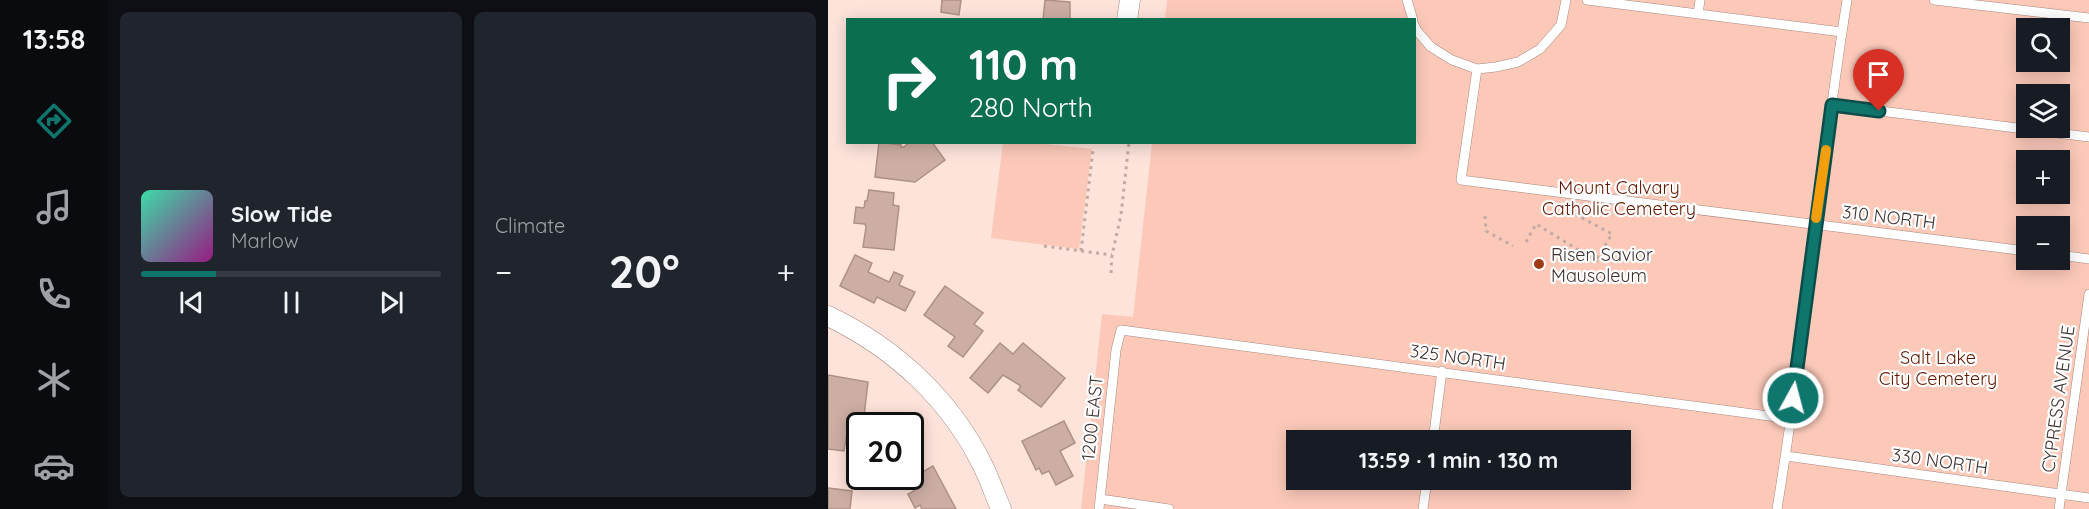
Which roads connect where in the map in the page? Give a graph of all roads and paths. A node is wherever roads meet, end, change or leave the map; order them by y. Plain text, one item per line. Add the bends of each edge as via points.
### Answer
1 (1130, 0) edge
2 (1407, 0) edge
3 (1566, 0) edge
4 (1587, 0) edge
5 (1700, 0) edge
6 (1847, 0) edge
7 (1934, 0) edge
8 (1698, 14) junction
9 (1127, 18) edge
10 (1412, 18) edge
11 (2089, 18) edge
12 (1416, 29) edge
13 (1842, 32) junction
14 (1477, 69) junction
15 (1832, 105) junction
16 (2089, 137) edge
17 (1129, 144) edge
18 (1093, 150) dead end
19 (1574, 194) junction
20 (1485, 216) dead end
21 (1815, 224) junction
22 (1526, 242) dead end
23 (1044, 246) dead end
24 (1513, 246) dead end
25 (2016, 250) edge
26 (1081, 251) junction
27 (1112, 255) junction
28 (2070, 256) edge
29 (2089, 259) edge
30 (1596, 260) junction
31 (1600, 263) dead end
32 (1111, 273) dead end
33 (2089, 294) edge
34 (828, 315) edge
35 (1121, 330) joint
36 (1442, 371) junction
37 (1791, 419) junction
38 (1434, 430) edge
39 (1786, 456) junction
40 (1426, 490) edge
41 (2061, 494) junction
42 (2089, 498) edge
43 (1099, 504) edge
44 (1000, 509) edge
45 (1169, 509) edge
46 (1423, 509) edge
47 (1777, 509) edge
48 (2059, 509) edge

1 - 9 street
2 - 10 lane
3 - 14 lane via 1561,25 1540,49 1518,62
4 - 8 lane
5 - 8 lane
6 - 13 lane
7 - 11 lane
8 - 13 lane
12 - 14 lane via 1431,47
13 - 15 lane
14 - 19 lane, 310 NORTH via 1461,180
15 - 16 lane
15 - 21 lane
17 - 27 path
18 - 26 path
19 - 21 lane, 310 NORTH
19 - 30 path via 1574,213 1612,234
20 - 24 path via 1486,231
21 - 25 lane, 310 NORTH
21 - 37 lane
22 - 30 path via 1536,224
23 - 26 path
26 - 27 path
27 - 32 path
28 - 29 lane
30 - 31 path
33 - 41 lane, CYPRESS AVENUE
34 - 44 street via 882,348 940,398 983,466
35 - 36 lane, 325 NORTH
35 - 43 lane, 1200 EAST
36 - 37 lane, 325 NORTH
36 - 38 lane
37 - 39 lane
39 - 41 lane, 330 NORTH
39 - 47 lane
40 - 46 lane
41 - 42 lane, 330 NORTH
41 - 48 lane, CYPRESS AVENUE
43 - 45 lane

